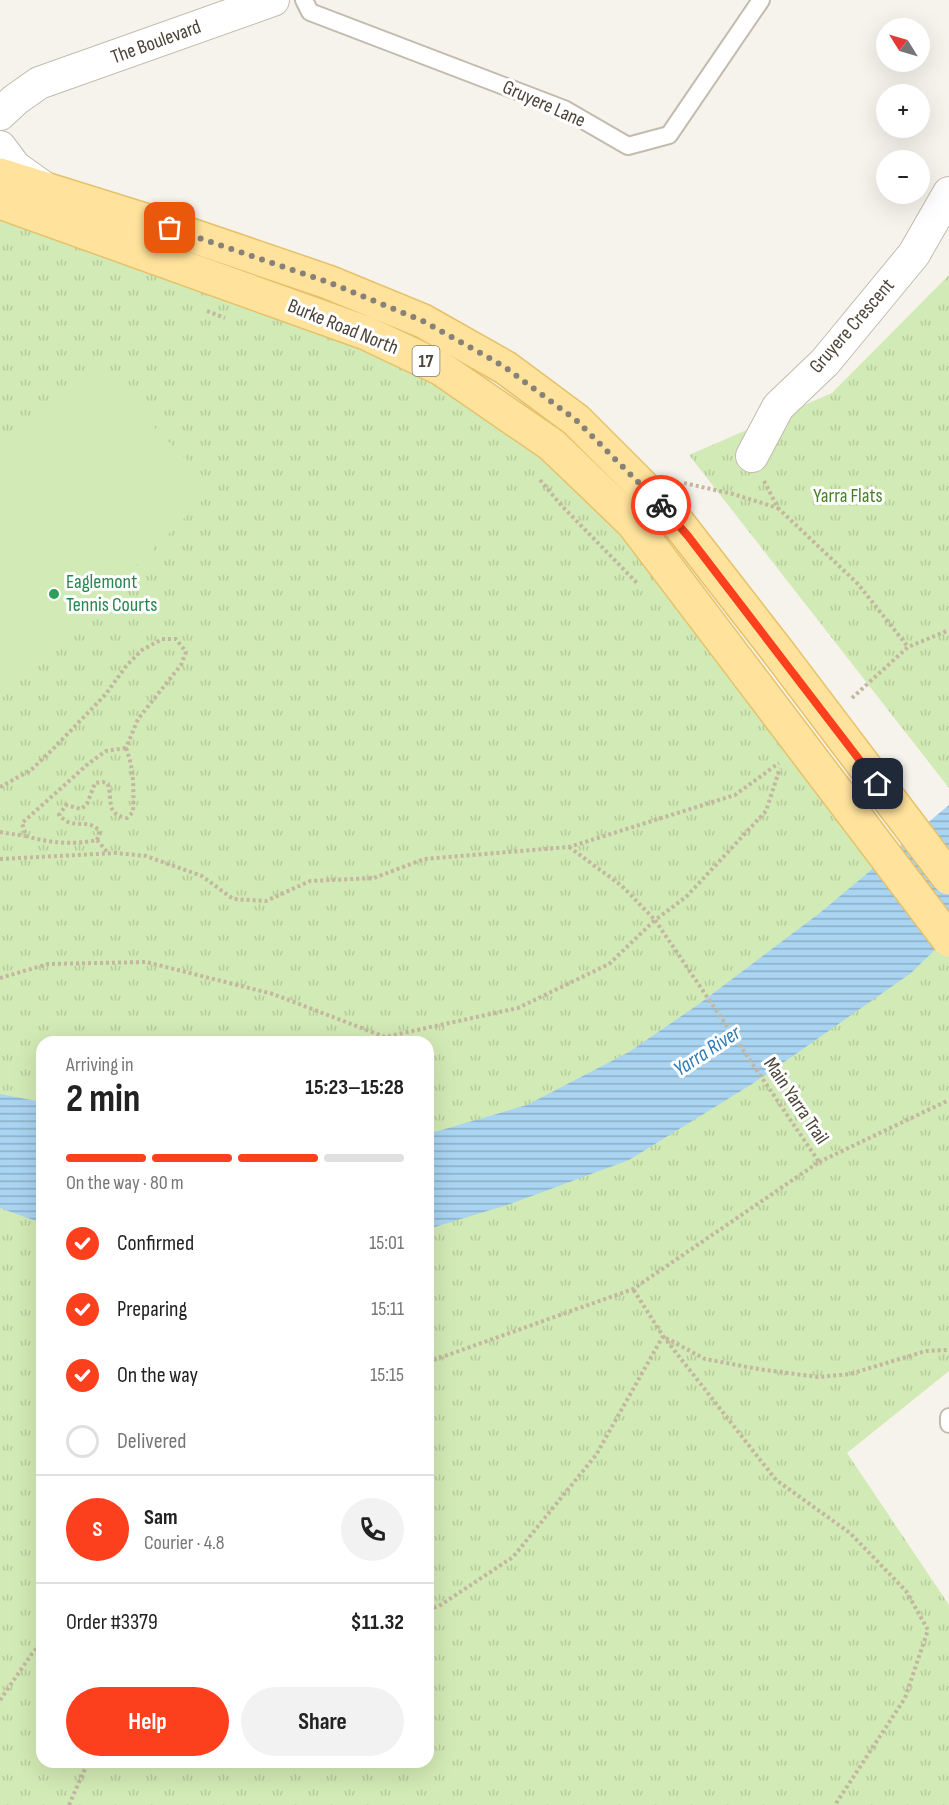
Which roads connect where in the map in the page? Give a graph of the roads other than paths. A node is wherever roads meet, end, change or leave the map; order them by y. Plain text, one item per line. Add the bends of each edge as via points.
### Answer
1 (273, 0) edge
2 (304, 0) edge
3 (761, 0) edge
4 (39, 83) junction
5 (0, 86) edge
6 (0, 114) edge
7 (0, 147) edge
8 (0, 175) edge
9 (45, 188) junction
10 (949, 193) edge
11 (0, 202) edge
12 (752, 456) road end
13 (949, 878) edge
14 (949, 940) edge
15 (949, 1417) edge
16 (949, 1424) edge

1 - 4 street, The Boulevard
2 - 3 lane, Gruyere Lane via 310,12 564,109 628,146 669,135
4 - 5 street, The Boulevard
4 - 6 street, The Boulevard
7 - 9 street via 15,167
8 - 9 main road, Burke Road North / 17
9 - 13 main road, Burke Road North / 17, bridge via 328,282 423,321 506,368 576,420 675,519
10 - 12 street, Gruyere Crescent via 914,254 825,362 778,407
11 - 14 main road, Burke Road North / 17, bridge via 366,333 440,368 552,445 633,523
15 - 16 lane

